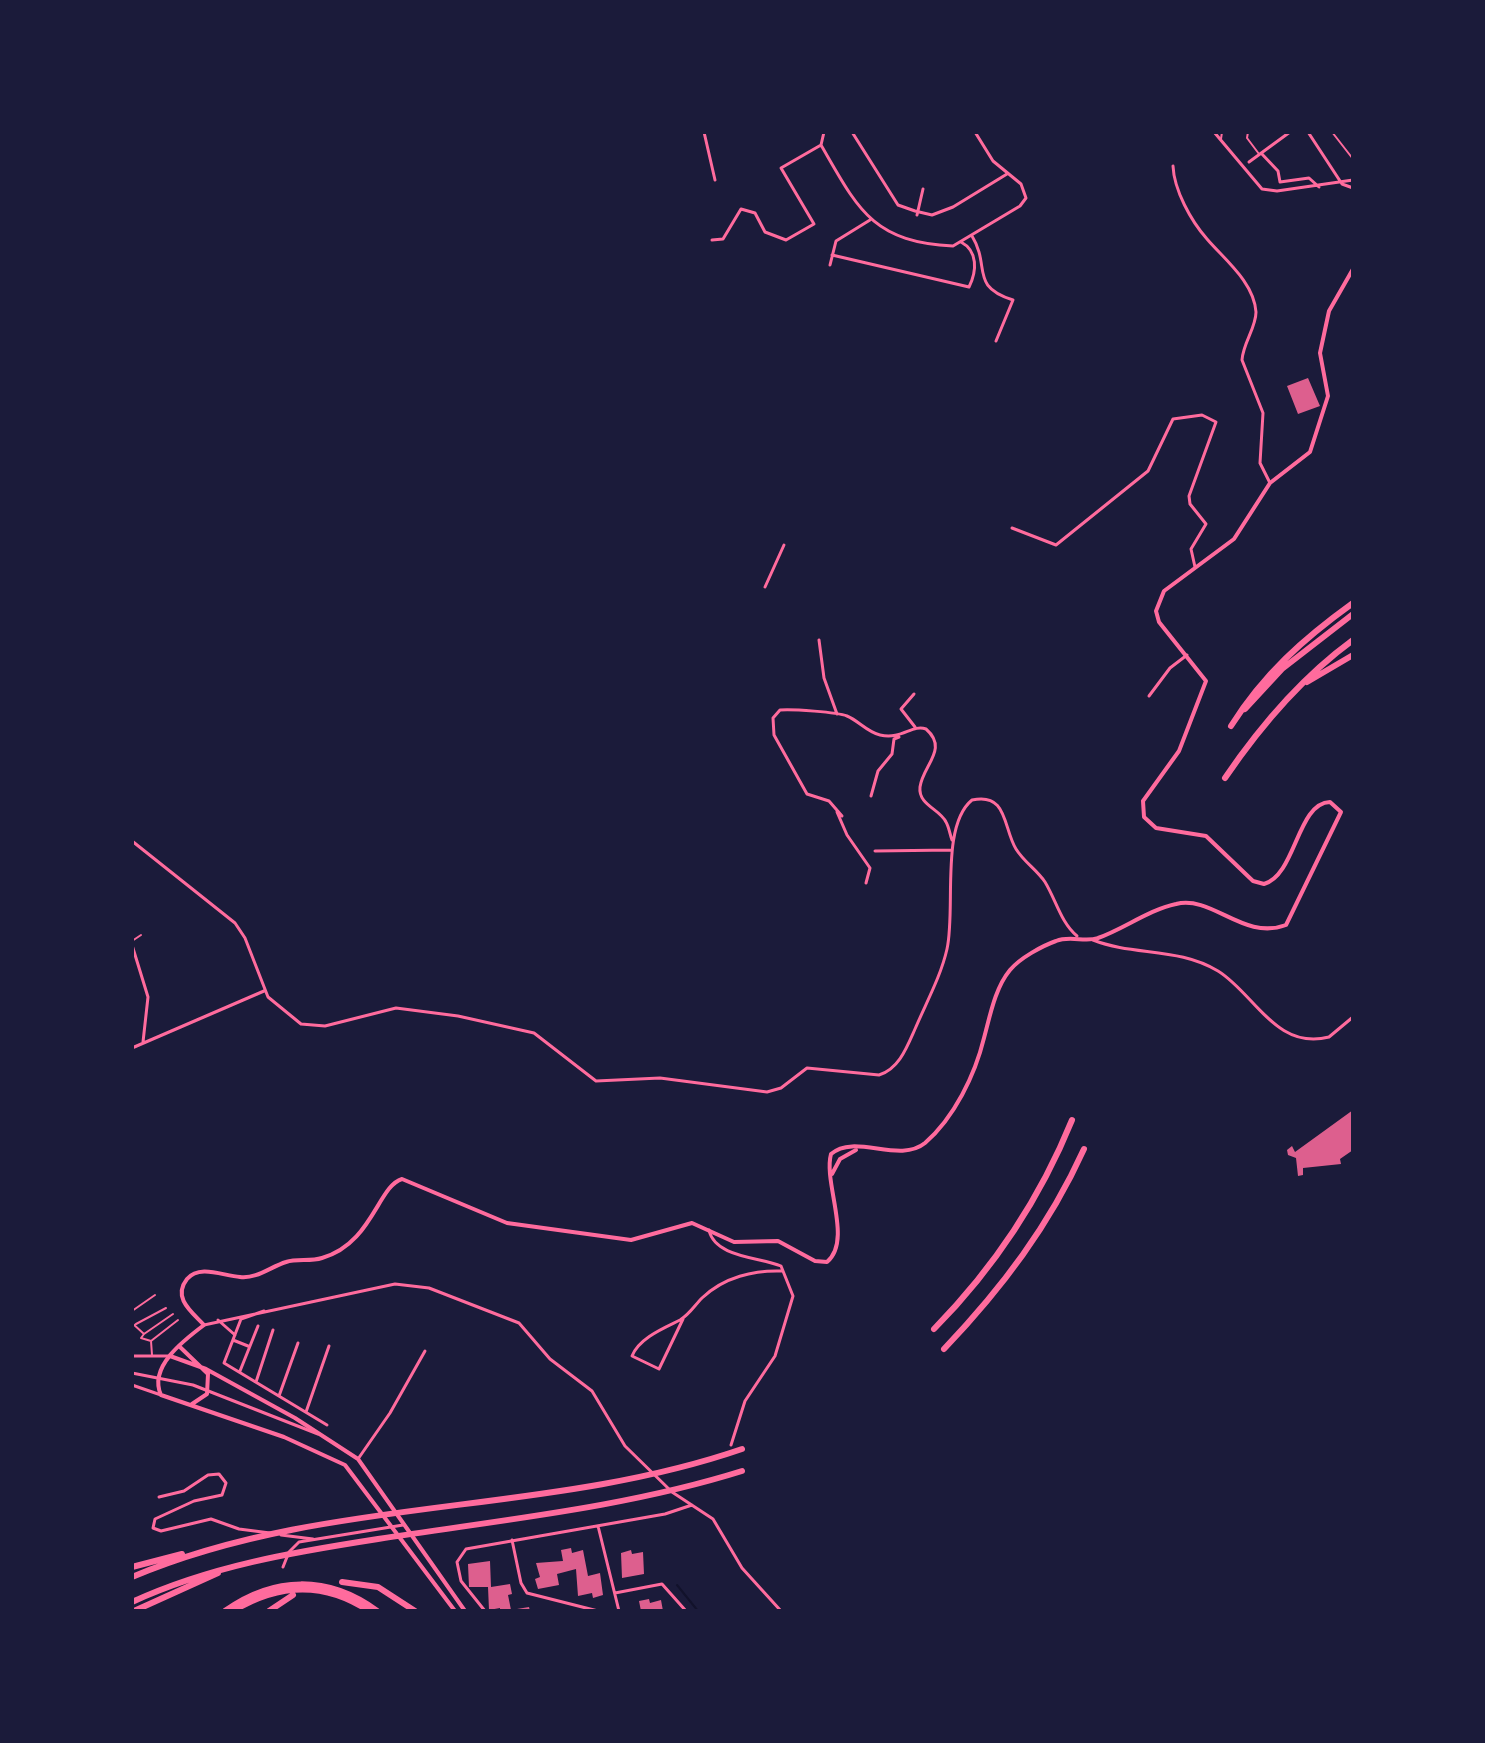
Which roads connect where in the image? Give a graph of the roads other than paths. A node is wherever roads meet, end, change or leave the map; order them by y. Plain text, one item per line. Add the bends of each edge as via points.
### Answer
1 (704, 132) edge
2 (824, 132) edge
3 (852, 132) edge
4 (975, 132) edge
5 (1214, 132) edge
6 (1222, 132) edge
7 (1248, 132) edge
8 (1290, 132) edge
9 (1308, 132) edge
10 (1332, 132) edge
11 (1221, 140) junction
12 (821, 145) junction
13 (1260, 154) junction
14 (1353, 159) edge
15 (1249, 162) dead end
16 (1173, 166) dead end
17 (1007, 174) junction
18 (715, 180) dead end
19 (1353, 180) edge
20 (1342, 184) junction
21 (1319, 187) junction
22 (1353, 188) edge
23 (923, 189) dead end
24 (917, 214) junction
25 (870, 220) junction
26 (972, 236) junction
27 (712, 240) dead end
28 (960, 242) junction
29 (832, 255) junction
30 (830, 265) dead end
31 (1353, 269) edge
32 (996, 341) dead end
33 (1270, 483) junction
34 (1012, 528) dead end
35 (784, 545) dead end
36 (1195, 567) junction
37 (765, 587) dead end
38 (1353, 603) edge
39 (1353, 614) edge
40 (819, 640) dead end
41 (1353, 640) edge
42 (1188, 655) junction
43 (1353, 655) edge
44 (1300, 685) junction
45 (914, 694) dead end
46 (1149, 696) dead end
47 (837, 714) junction
48 (915, 727) junction
49 (901, 736) junction
50 (1225, 778) dead end
51 (871, 796) dead end
52 (835, 807) junction
53 (842, 816) dead end
54 (132, 841) edge
55 (953, 844) junction
56 (952, 850) junction
57 (875, 851) dead end
58 (866, 883) dead end
59 (141, 935) dead end
60 (1077, 936) junction
61 (1093, 940) junction
62 (132, 943) edge
63 (265, 991) junction
64 (1353, 1017) edge
65 (143, 1042) junction
66 (132, 1048) edge
67 (1072, 1120) dead end
68 (862, 1149) junction
69 (1084, 1149) dead end
70 (832, 1176) junction
71 (709, 1229) junction
72 (782, 1271) junction
73 (155, 1295) dead end
74 (166, 1308) dead end
75 (265, 1309) junction
76 (132, 1311) edge
77 (173, 1314) dead end
78 (683, 1319) junction
79 (178, 1320) dead end
80 (218, 1320) junction
81 (134, 1324) edge
82 (204, 1325) junction
83 (258, 1326) dead end
84 (934, 1329) dead end
85 (273, 1330) dead end
86 (144, 1334) junction
87 (235, 1335) junction
88 (233, 1340) junction
89 (151, 1341) junction
90 (298, 1343) dead end
91 (329, 1346) dead end
92 (180, 1347) junction
93 (250, 1347) junction
94 (944, 1349) dead end
95 (425, 1351) dead end
96 (132, 1356) edge
97 (170, 1356) junction
98 (152, 1357) junction
99 (206, 1369) junction
100 (240, 1372) junction
101 (132, 1373) edge
102 (158, 1377) junction
103 (256, 1382) junction
104 (132, 1385) edge
105 (208, 1390) junction
106 (161, 1395) junction
107 (279, 1396) junction
108 (190, 1405) junction
109 (306, 1412) junction
110 (327, 1425) dead end
111 (318, 1434) junction
112 (731, 1445) dead end
113 (742, 1449) dead end
114 (358, 1459) junction
115 (742, 1471) dead end
116 (159, 1497) dead end
117 (692, 1505) junction
118 (403, 1525) junction
119 (394, 1526) junction
120 (598, 1526) junction
121 (313, 1539) junction
122 (512, 1540) junction
123 (193, 1552) junction
124 (236, 1565) junction
125 (132, 1567) edge
126 (283, 1567) dead end
127 (132, 1577) edge
128 (342, 1582) dead end
129 (615, 1593) junction
130 (293, 1595) dead end
131 (132, 1602) edge
132 (582, 1609) edge
133 (134, 1611) edge
134 (225, 1611) edge
135 (233, 1611) edge
136 (269, 1611) edge
137 (369, 1611) edge
138 (377, 1611) edge
139 (415, 1611) edge
140 (455, 1611) edge
141 (465, 1611) edge
142 (485, 1611) edge
143 (598, 1611) edge
144 (619, 1611) edge
145 (686, 1611) edge
146 (781, 1611) edge

1 - 18 street
2 - 12 street
3 - 24 street via 898,205
4 - 17 street
5 - 11 street
6 - 11 street
7 - 13 street
8 - 13 street
9 - 20 street
10 - 14 street
11 - 21 street via 1262,189
12 - 25 street
12 - 27 street via 781,168 814,224 786,240 765,232 755,213 741,209 723,239
13 - 15 street
13 - 21 street via 1278,171 1280,182 1309,178
16 - 33 street via 1177,188 1202,233 1231,262 1254,304 1255,320 1242,360 1263,413 1260,463
17 - 24 street via 953,207
17 - 26 street via 1021,184 1026,198
19 - 20 street
20 - 21 street
20 - 22 street
23 - 24 street
25 - 28 street via 887,231 941,245
25 - 29 street via 836,241
26 - 28 street
26 - 32 street via 981,250 981,276 992,293 1013,300
28 - 29 street via 974,258 969,287
29 - 30 street
31 - 33 street via 1333,302 1321,348 1328,396 1313,446
33 - 36 street via 1239,533
34 - 36 street via 1056,545 1146,473 1173,419 1202,415 1216,422 1189,496 1206,524 1191,549
35 - 37 street
36 - 42 street via 1164,591 1156,611 1159,622
38 - 39 highway via 1270,672 1231,726 1282,669
40 - 47 street via 824,678
41 - 44 highway
42 - 46 street via 1170,668
42 - 61 street via 1206,687 1179,751 1143,801 1147,822 1206,836 1253,881 1264,884 1279,874 1319,804 1335,804 1341,816 1286,925 1255,929 1181,903
43 - 44 highway
44 - 50 highway
45 - 48 street via 901,709
47 - 49 street via 878,734
47 - 52 street via 780,710 772,727 807,794
48 - 49 street
48 - 55 street via 930,732 936,749 921,794 946,820
49 - 51 street via 894,739 892,754 878,771
52 - 53 street
52 - 58 street via 870,868
54 - 63 street via 235,923
55 - 56 street
55 - 60 street via 968,803 982,799 997,804 1015,847 1044,880
56 - 57 street
56 - 63 street via 945,955 903,1053 892,1069 879,1075 807,1068 767,1092 660,1078 602,1082 585,1076 544,1040 520,1028 396,1008 310,1026 286,1015
59 - 62 street
60 - 61 street
60 - 68 street via 1057,940 1011,969 964,1093 931,1137 913,1150
61 - 64 street via 1176,954 1206,965 1227,977 1267,1019 1297,1035 1329,1037
62 - 65 street via 148,997
63 - 65 street
65 - 66 street
67 - 84 highway via 1017,1227
68 - 70 street via 844,1155
68 - 70 street via 834,1151 829,1161
69 - 94 highway via 1028,1250
70 - 71 street via 837,1239 827,1262 778,1241 734,1242
71 - 72 street via 720,1245 781,1266
71 - 82 street via 685,1223 647,1238 623,1240 507,1223 402,1179 391,1185 366,1227 338,1252 286,1262 247,1277 209,1271 190,1276 182,1297
72 - 78 street via 734,1278 704,1295
72 - 112 street via 793,1296 779,1345 745,1401
73 - 76 street
74 - 81 street
75 - 80 street
75 - 87 street via 241,1319
75 - 117 street via 382,1285 429,1288 519,1323 550,1359 585,1384 622,1443
77 - 86 street
78 - 78 street via 659,1369 632,1356 665,1325
79 - 89 street
80 - 82 street
80 - 87 street
81 - 86 street
82 - 92 street
83 - 93 street
85 - 103 street
86 - 89 street via 141,1338
87 - 88 street
88 - 93 street
88 - 100 street via 224,1363
89 - 98 street
90 - 107 street
91 - 109 street
92 - 97 street
92 - 99 street
93 - 100 street
95 - 114 street
96 - 98 street
97 - 98 street
97 - 99 street
97 - 102 street
99 - 105 street
99 - 111 street
100 - 103 street
101 - 102 street
102 - 105 street
102 - 106 street
103 - 107 street
104 - 106 street
105 - 108 street
105 - 111 street
106 - 108 street
107 - 109 street
108 - 119 street via 339,1461
109 - 110 street
111 - 114 street
113 - 123 highway via 659,1472 307,1528
114 - 118 street
115 - 124 highway via 665,1493
116 - 121 street via 219,1474 226,1483 222,1495 155,1519 153,1528 161,1531 211,1519 239,1529
117 - 120 street
117 - 146 street via 713,1519 742,1568
118 - 119 street
118 - 141 street
119 - 121 street
119 - 140 street
120 - 122 street
120 - 129 street
121 - 126 street via 295,1544
122 - 132 street via 527,1593
122 - 142 street via 466,1549 458,1558 461,1581
123 - 125 highway
123 - 127 highway
124 - 131 highway
124 - 133 highway
128 - 139 highway via 378,1587
129 - 144 street
129 - 145 street via 659,1583
130 - 136 highway
132 - 143 street
134 - 138 highway via 260,1591 300,1583 334,1588
135 - 137 highway via 273,1592 301,1587 332,1592

